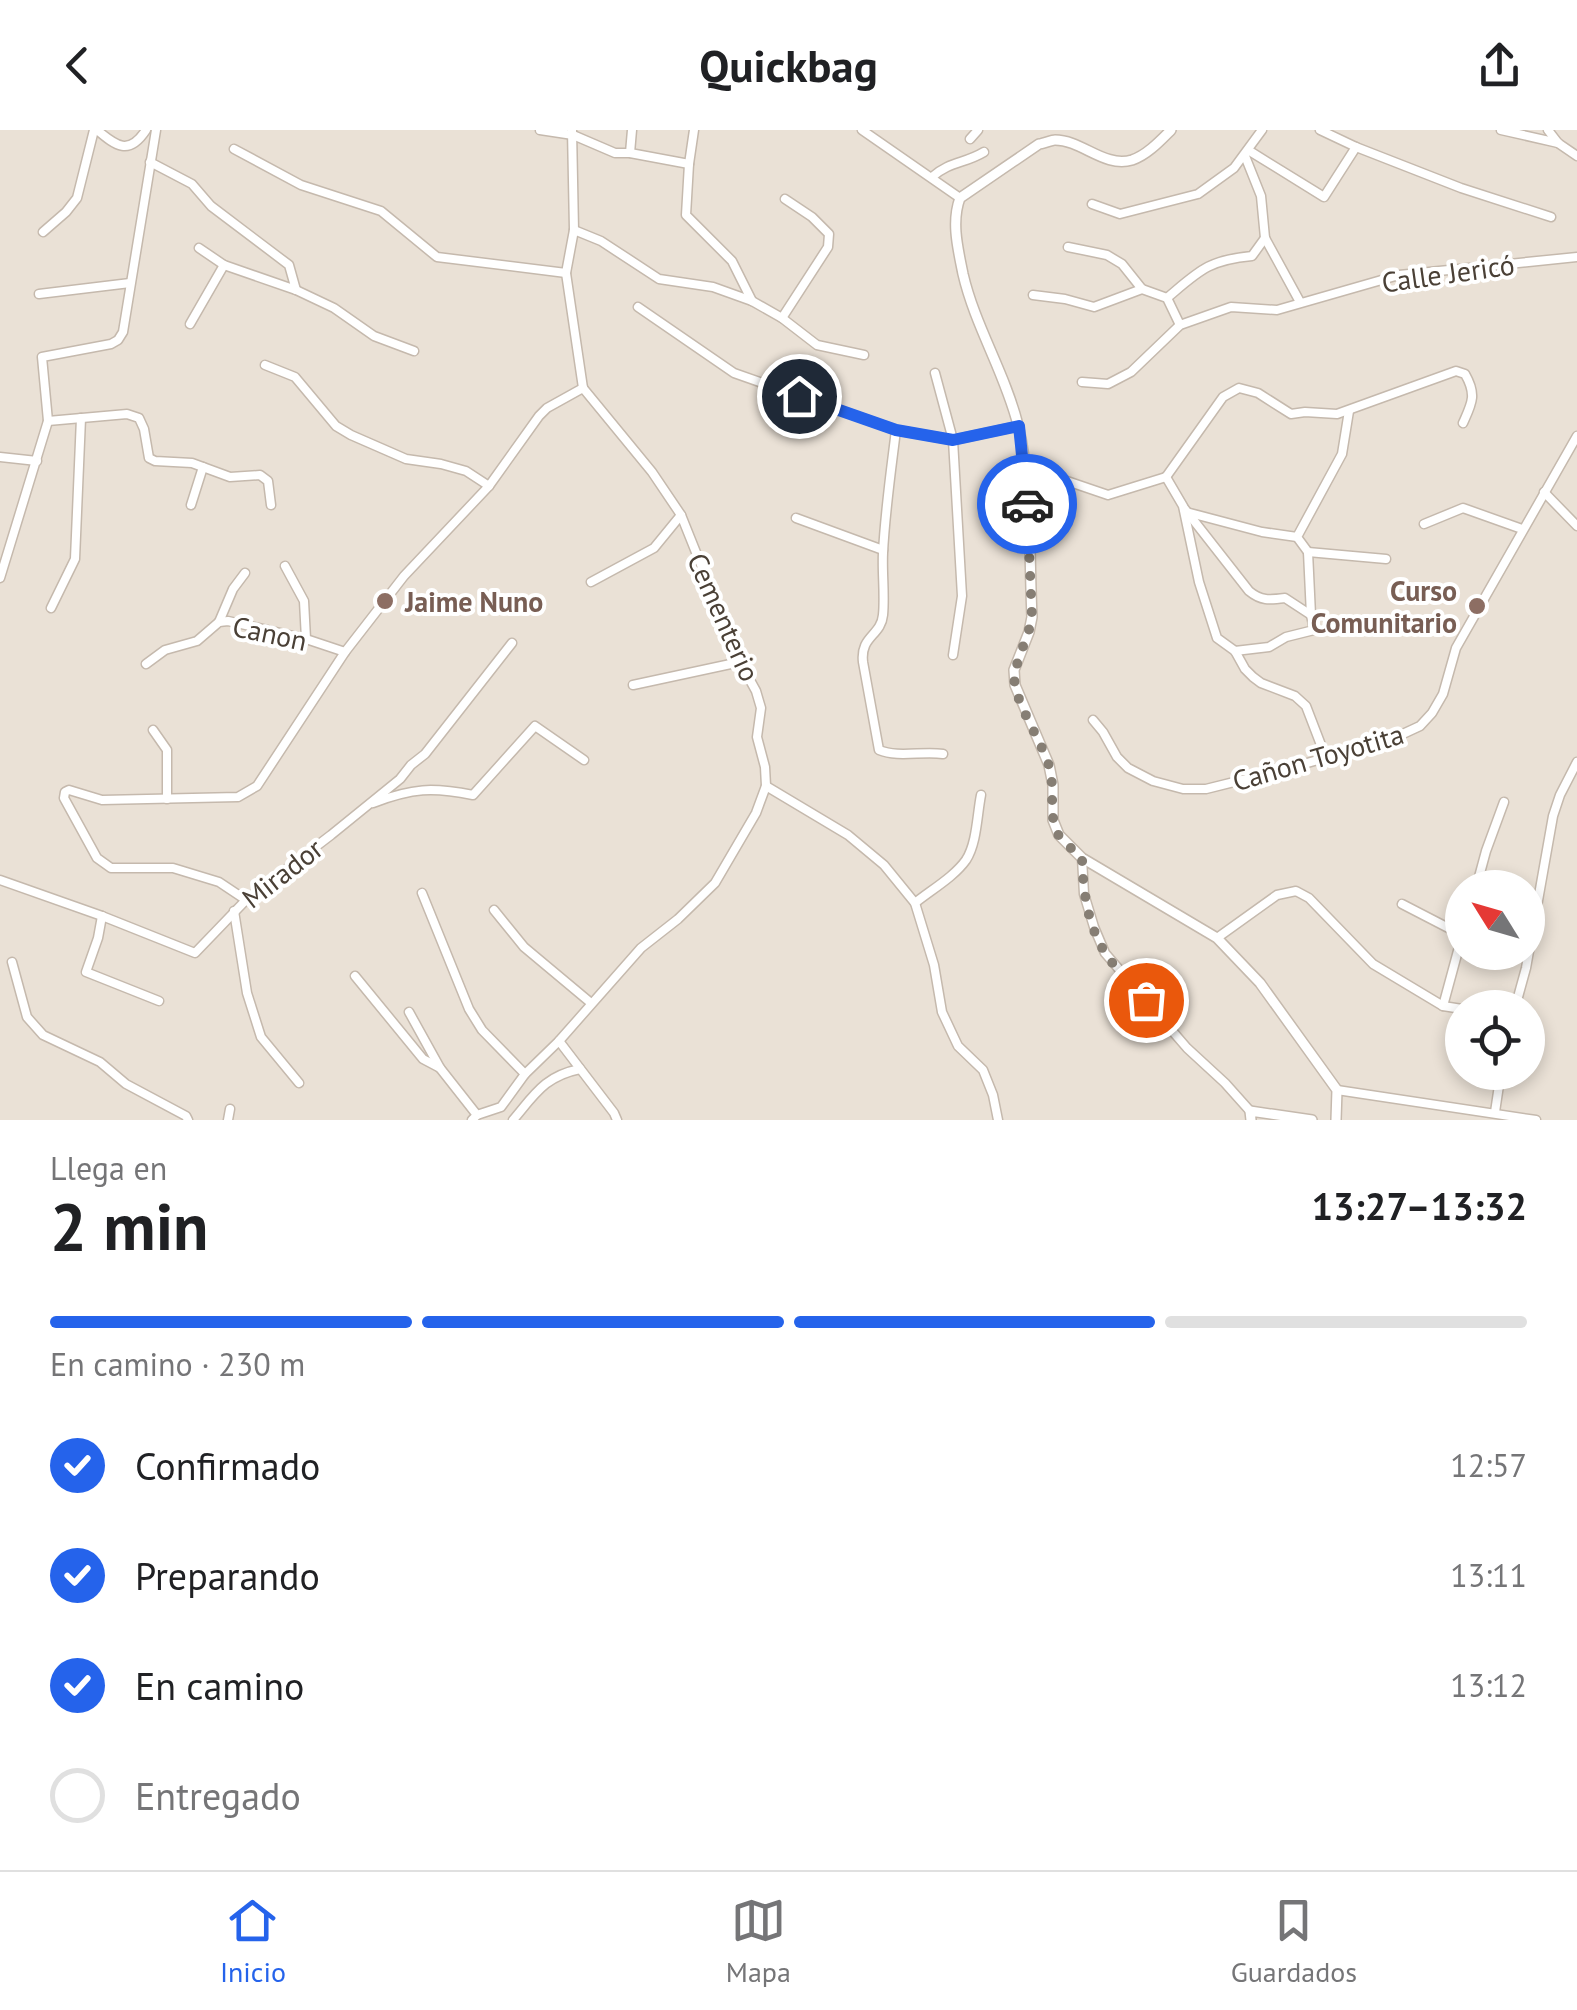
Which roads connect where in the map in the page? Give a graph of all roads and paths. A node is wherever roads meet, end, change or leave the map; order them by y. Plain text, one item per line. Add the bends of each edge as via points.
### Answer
1 (95, 130) edge
2 (146, 130) edge
3 (156, 130) edge
4 (540, 130) edge
5 (632, 130) edge
6 (694, 130) edge
7 (862, 130) edge
8 (978, 130) edge
9 (1063, 130) edge
10 (1170, 130) edge
11 (1262, 130) edge
12 (1320, 130) edge
13 (1501, 130) edge
14 (1548, 130) edge
15 (572, 132) edge
16 (970, 138) dead end
17 (1054, 140) junction
18 (1558, 142) junction
19 (1356, 147) junction
20 (234, 149) dead end
21 (984, 152) dead end
22 (630, 153) junction
23 (1246, 153) junction
24 (1577, 156) edge
25 (150, 162) junction
26 (689, 164) junction
27 (932, 178) junction
28 (960, 198) junction
29 (786, 199) dead end
30 (1092, 204) dead end
31 (1551, 218) dead end
32 (574, 230) junction
33 (43, 232) dead end
34 (1265, 238) junction
35 (1068, 247) dead end
36 (200, 248) dead end
37 (1577, 257) edge
38 (224, 265) junction
39 (566, 272) junction
40 (130, 282) junction
41 (1142, 289) junction
42 (296, 290) junction
43 (40, 294) dead end
44 (1033, 295) dead end
45 (1167, 298) junction
46 (752, 301) junction
47 (1300, 302) junction
48 (638, 307) dead end
49 (782, 318) junction
50 (190, 324) dead end
51 (1180, 324) junction
52 (414, 352) dead end
53 (864, 354) dead end
54 (265, 365) dead end
55 (935, 373) dead end
56 (1082, 382) dead end
57 (583, 388) junction
58 (1349, 411) junction
59 (81, 418) junction
60 (48, 421) junction
61 (1462, 423) dead end
62 (1019, 426) junction
63 (896, 430) junction
64 (1577, 436) edge
65 (953, 440) junction
66 (0, 457) edge
67 (38, 461) junction
68 (203, 467) junction
69 (1166, 478) junction
70 (1026, 482) junction
71 (489, 486) junction
72 (1544, 492) junction
73 (191, 505) dead end
74 (271, 505) dead end
75 (1186, 510) junction
76 (681, 515) junction
77 (796, 518) dead end
78 (1424, 524) dead end
79 (1577, 526) edge
80 (1522, 529) junction
81 (1297, 538) junction
82 (883, 550) junction
83 (1308, 552) junction
84 (1386, 559) dead end
85 (285, 566) dead end
86 (245, 573) dead end
87 (0, 578) edge
88 (591, 582) dead end
89 (51, 608) dead end
90 (1311, 615) junction
91 (219, 622) junction
92 (306, 638) junction
93 (512, 643) dead end
94 (1235, 651) junction
95 (345, 652) junction
96 (953, 655) dead end
97 (740, 662) junction
98 (146, 664) dead end
99 (632, 685) dead end
100 (1094, 720) dead end
101 (152, 730) dead end
102 (942, 754) dead end
103 (1326, 758) junction
104 (584, 760) dead end
105 (1577, 762) edge
106 (766, 786) junction
107 (980, 795) dead end
108 (167, 799) junction
109 (1504, 802) dead end
110 (364, 806) junction
111 (1082, 858) junction
112 (1481, 870) edge
113 (0, 880) edge
114 (422, 893) dead end
115 (246, 900) junction
116 (915, 902) junction
117 (1402, 904) dead end
118 (494, 910) dead end
119 (234, 911) junction
120 (102, 916) junction
121 (1445, 927) edge
122 (1217, 938) junction
123 (12, 962) dead end
124 (1453, 970) edge
125 (355, 976) dead end
126 (1520, 990) edge
127 (159, 1001) dead end
128 (592, 1003) junction
129 (1443, 1006) joint
130 (409, 1012) dead end
131 (559, 1041) junction
132 (440, 1068) junction
133 (580, 1069) junction
134 (525, 1074) junction
135 (299, 1083) dead end
136 (1337, 1090) junction
137 (1499, 1090) edge
138 (502, 1106) junction
139 (230, 1109) dead end
140 (1495, 1112) junction
141 (1250, 1115) edge
142 (475, 1118) edge
143 (188, 1120) edge
144 (228, 1120) edge
145 (503, 1120) edge
146 (513, 1120) edge
147 (617, 1120) edge
148 (998, 1120) edge
149 (1312, 1120) edge
150 (1336, 1120) edge
151 (1536, 1120) edge

1 - 2 street via 127,147
1 - 33 street via 77,198
3 - 25 street
4 - 15 street
5 - 22 street
6 - 26 street
7 - 27 street
8 - 16 street
9 - 17 street
10 - 17 street via 1131,160 1104,159
11 - 23 street
12 - 19 street
13 - 18 street
14 - 18 street
15 - 22 street
15 - 32 street
17 - 28 street
18 - 24 street
19 - 23 street via 1324,197
19 - 31 street
20 - 39 street via 301,185 381,211 437,257
21 - 27 street
22 - 26 street
23 - 30 street via 1198,194 1120,214
23 - 34 street via 1261,196
25 - 40 street
25 - 42 street via 192,184 211,206 290,264
26 - 46 street via 686,215 732,261
27 - 28 street
28 - 62 street via 957,247 968,292
29 - 49 street via 829,234 828,247
32 - 39 street
32 - 46 street via 659,279
34 - 45 street via 1252,256 1214,262
34 - 47 street
35 - 41 street via 1122,264
36 - 38 street
37 - 47 street, Calle Jericó via 1399,274
38 - 42 street
38 - 50 street
39 - 57 street
40 - 43 street
40 - 60 street via 118,340 42,357
41 - 44 street via 1094,307
41 - 45 street
42 - 52 street
45 - 51 street
46 - 49 street
47 - 51 street, Calle Jericó via 1277,310 1231,308
48 - 63 street via 734,374
49 - 53 street via 817,345
51 - 56 street via 1131,372 1108,384
54 - 71 street via 294,377 351,435 406,459 466,471
55 - 65 street
57 - 71 street via 539,416
57 - 76 street, Cementerio
58 - 61 street via 1456,371 1472,386
58 - 69 street via 1291,414 1239,388 1224,397
58 - 81 street via 1342,454
59 - 60 street
59 - 68 street via 138,418 149,458
59 - 89 street via 75,559
60 - 67 street
62 - 65 street
62 - 70 street
63 - 65 street
63 - 82 street
64 - 72 street, Cañon Toyotita
65 - 96 street via 962,596
66 - 67 street
67 - 87 street
68 - 73 street
68 - 74 street via 230,477 260,475 268,481
69 - 70 street via 1108,494 1064,480
69 - 75 street
70 - 111 street via 1032,617 1014,685 1049,765 1059,836
71 - 95 street via 404,576
72 - 79 street
72 - 80 street, Cañon Toyotita
75 - 81 street
75 - 90 street via 1249,591 1259,599 1285,598
75 - 94 street via 1216,638
76 - 88 street via 654,548
76 - 97 street, Cementerio
77 - 82 street
78 - 80 street via 1463,508
80 - 103 street, Cañon Toyotita via 1456,648 1432,714 1392,739
81 - 83 street
82 - 102 street via 882,622 862,652 879,750
83 - 84 street
83 - 90 street
85 - 92 street via 304,601
86 - 91 street
90 - 94 street via 1314,630
91 - 92 street, Canon
91 - 98 street, Canon via 197,641 164,650
92 - 95 street, Canon
93 - 110 street, Mirador via 425,754
94 - 103 street via 1260,683 1306,706
95 - 108 street via 256,786 238,797
97 - 99 street
97 - 106 street, Cementerio via 762,708 757,737
100 - 103 street, Cañon Toyotita via 1128,768 1184,789
101 - 108 street via 167,750
104 - 110 street via 535,726 473,795 436,788
105 - 126 street via 1553,816
106 - 116 street via 848,834
106 - 128 street via 715,883 641,948
107 - 116 street via 966,860
108 - 115 street via 102,800 64,792 97,858 111,868 173,868 219,882
109 - 112 street
110 - 115 street, Mirador
111 - 122 street
111 - 141 street via 1084,894 1105,952
113 - 120 street, Mirador
114 - 134 street via 468,1009
115 - 119 street, Mirador
116 - 148 street via 942,1012 958,1046 983,1070
117 - 121 street
118 - 128 street via 524,947
119 - 120 street, Mirador via 195,953
119 - 135 street via 261,1037
120 - 127 street via 86,972
122 - 129 street via 1277,895 1296,891 1373,964
122 - 136 street via 1260,984
123 - 143 street via 27,1017 43,1035 100,1062
124 - 129 street
125 - 132 street via 424,1059
128 - 131 street
130 - 132 street
131 - 133 street
131 - 134 street
132 - 142 street
133 - 146 street via 545,1082
133 - 147 street
134 - 138 street
136 - 140 street
136 - 150 street
137 - 140 street
138 - 142 street
138 - 145 street
139 - 144 street
140 - 151 street
141 - 149 street

